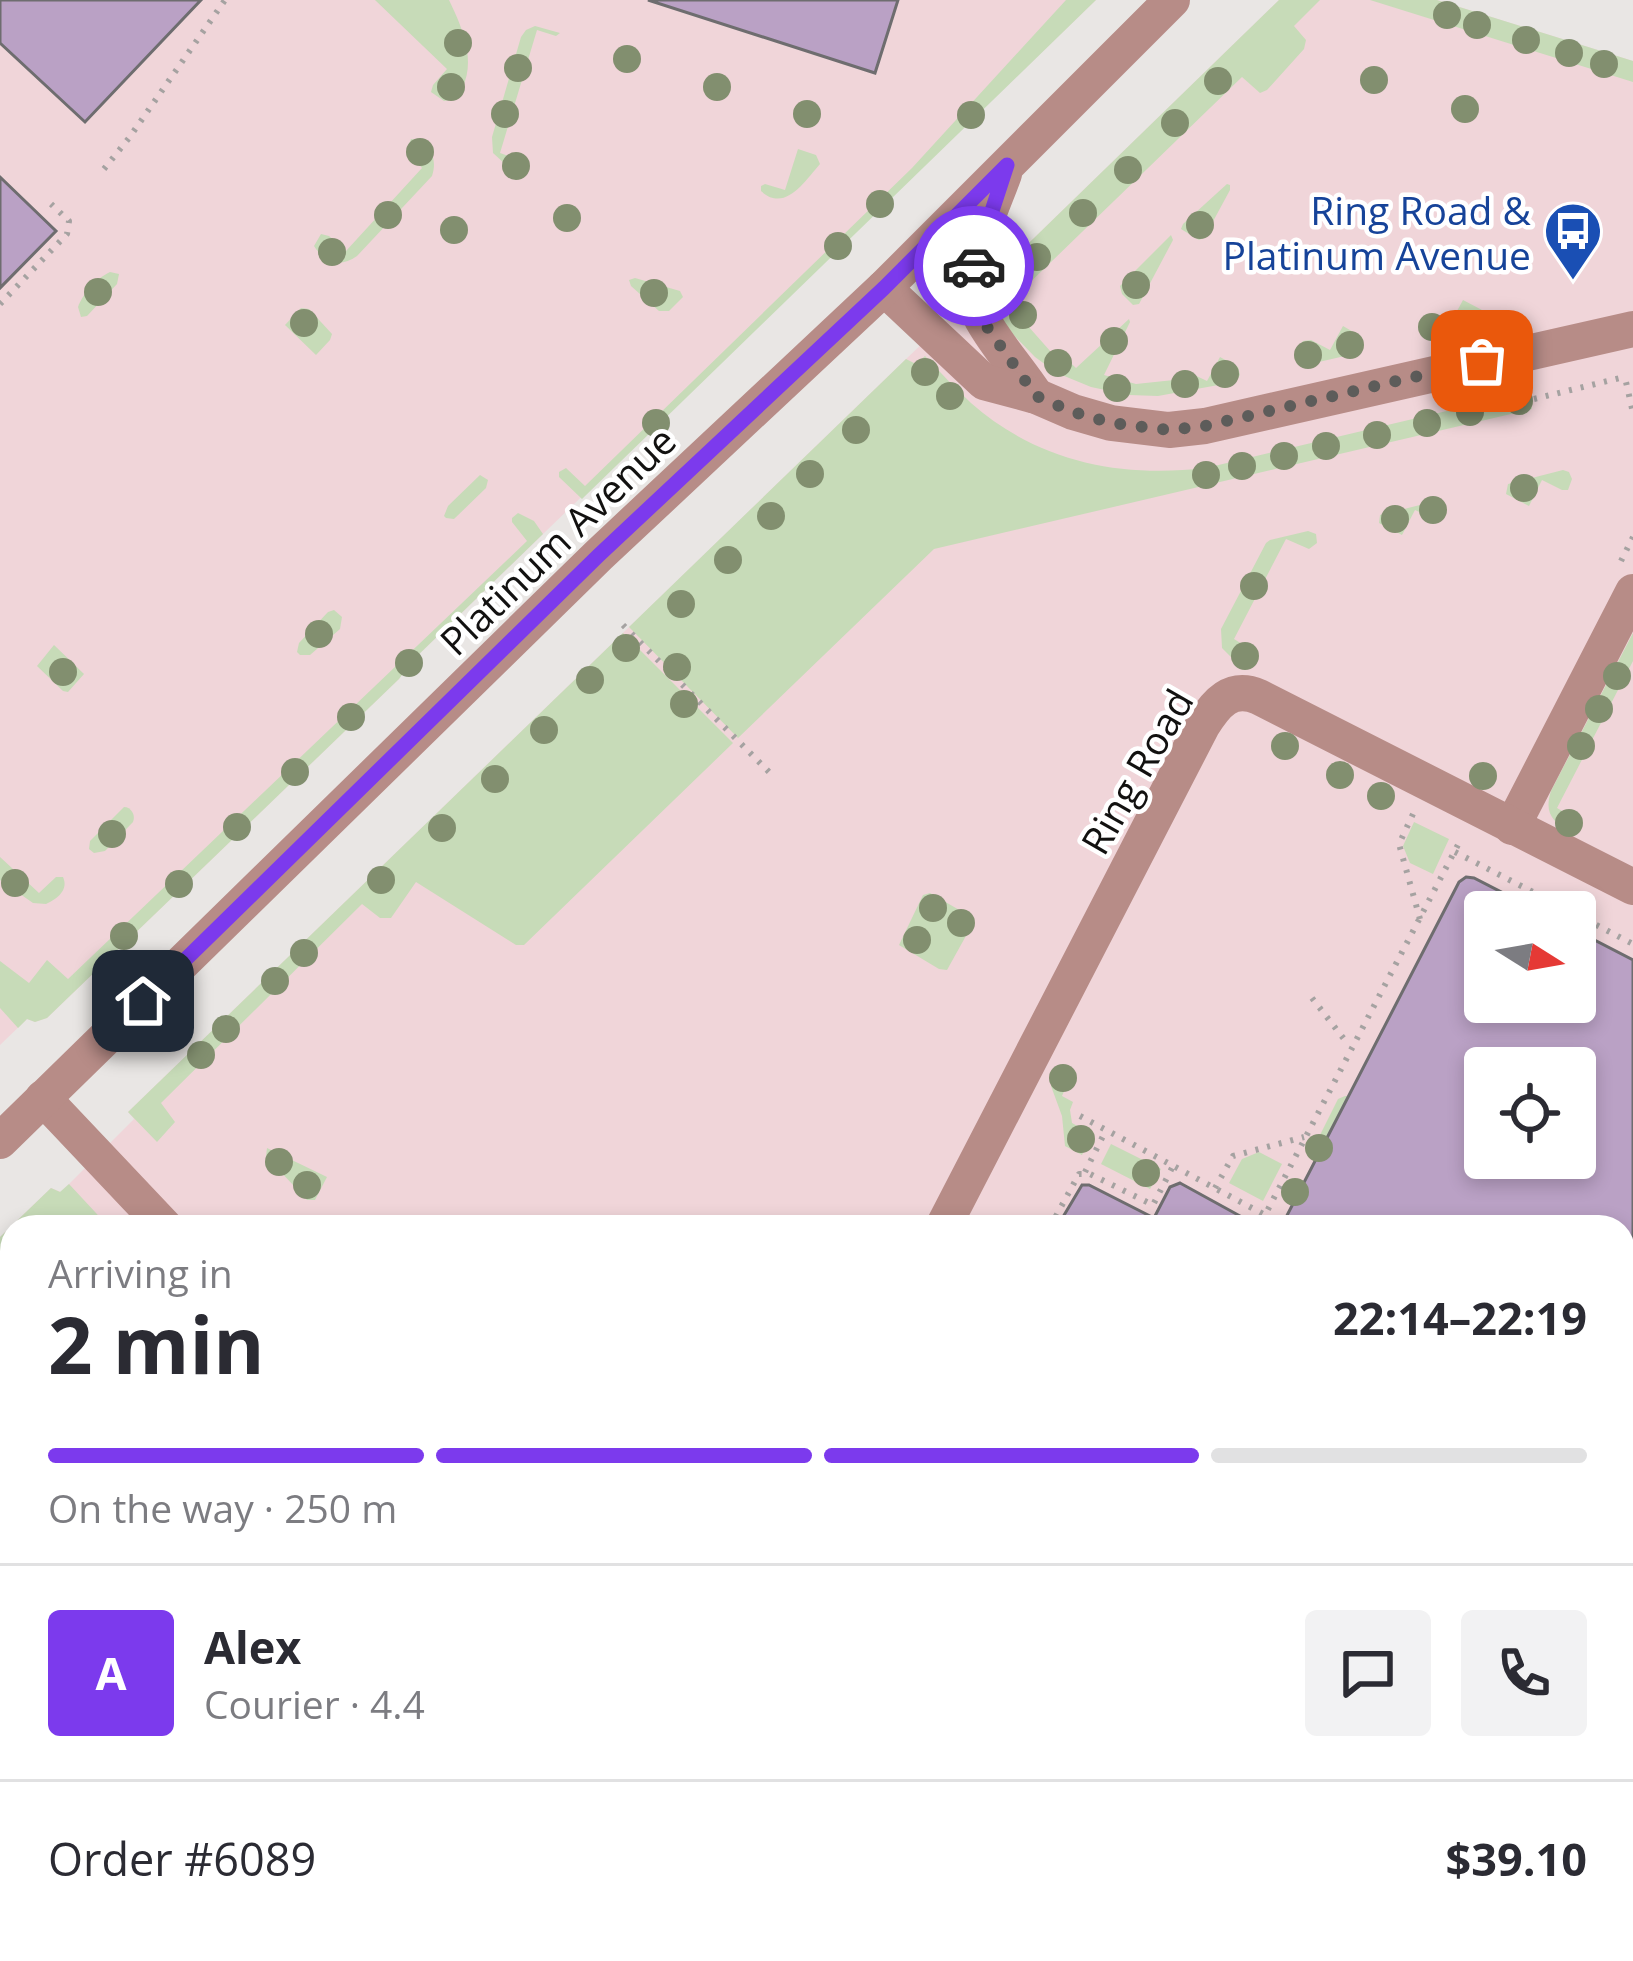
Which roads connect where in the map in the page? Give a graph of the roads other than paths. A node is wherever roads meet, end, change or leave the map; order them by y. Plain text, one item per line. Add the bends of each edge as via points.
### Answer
1 (1172, 0) edge
2 (1007, 165) junction
3 (884, 288) junction
4 (1633, 329) edge
5 (1036, 396) junction
6 (1633, 592) edge
7 (1512, 826) junction
8 (1633, 887) edge
9 (43, 1098) junction
10 (0, 1141) edge
11 (153, 1215) edge
12 (949, 1215) edge

1 - 2 street, Platinum Avenue
2 - 3 street, Platinum Avenue
2 - 5 street via 975,256 975,296 980,317
3 - 5 street via 984,382
3 - 9 street, Platinum Avenue
4 - 5 street via 1205,426 1111,423
6 - 7 street
7 - 8 street, Ring Road
7 - 12 street, Ring Road via 1245,692 1218,702
9 - 10 street, Platinum Avenue
9 - 11 street

